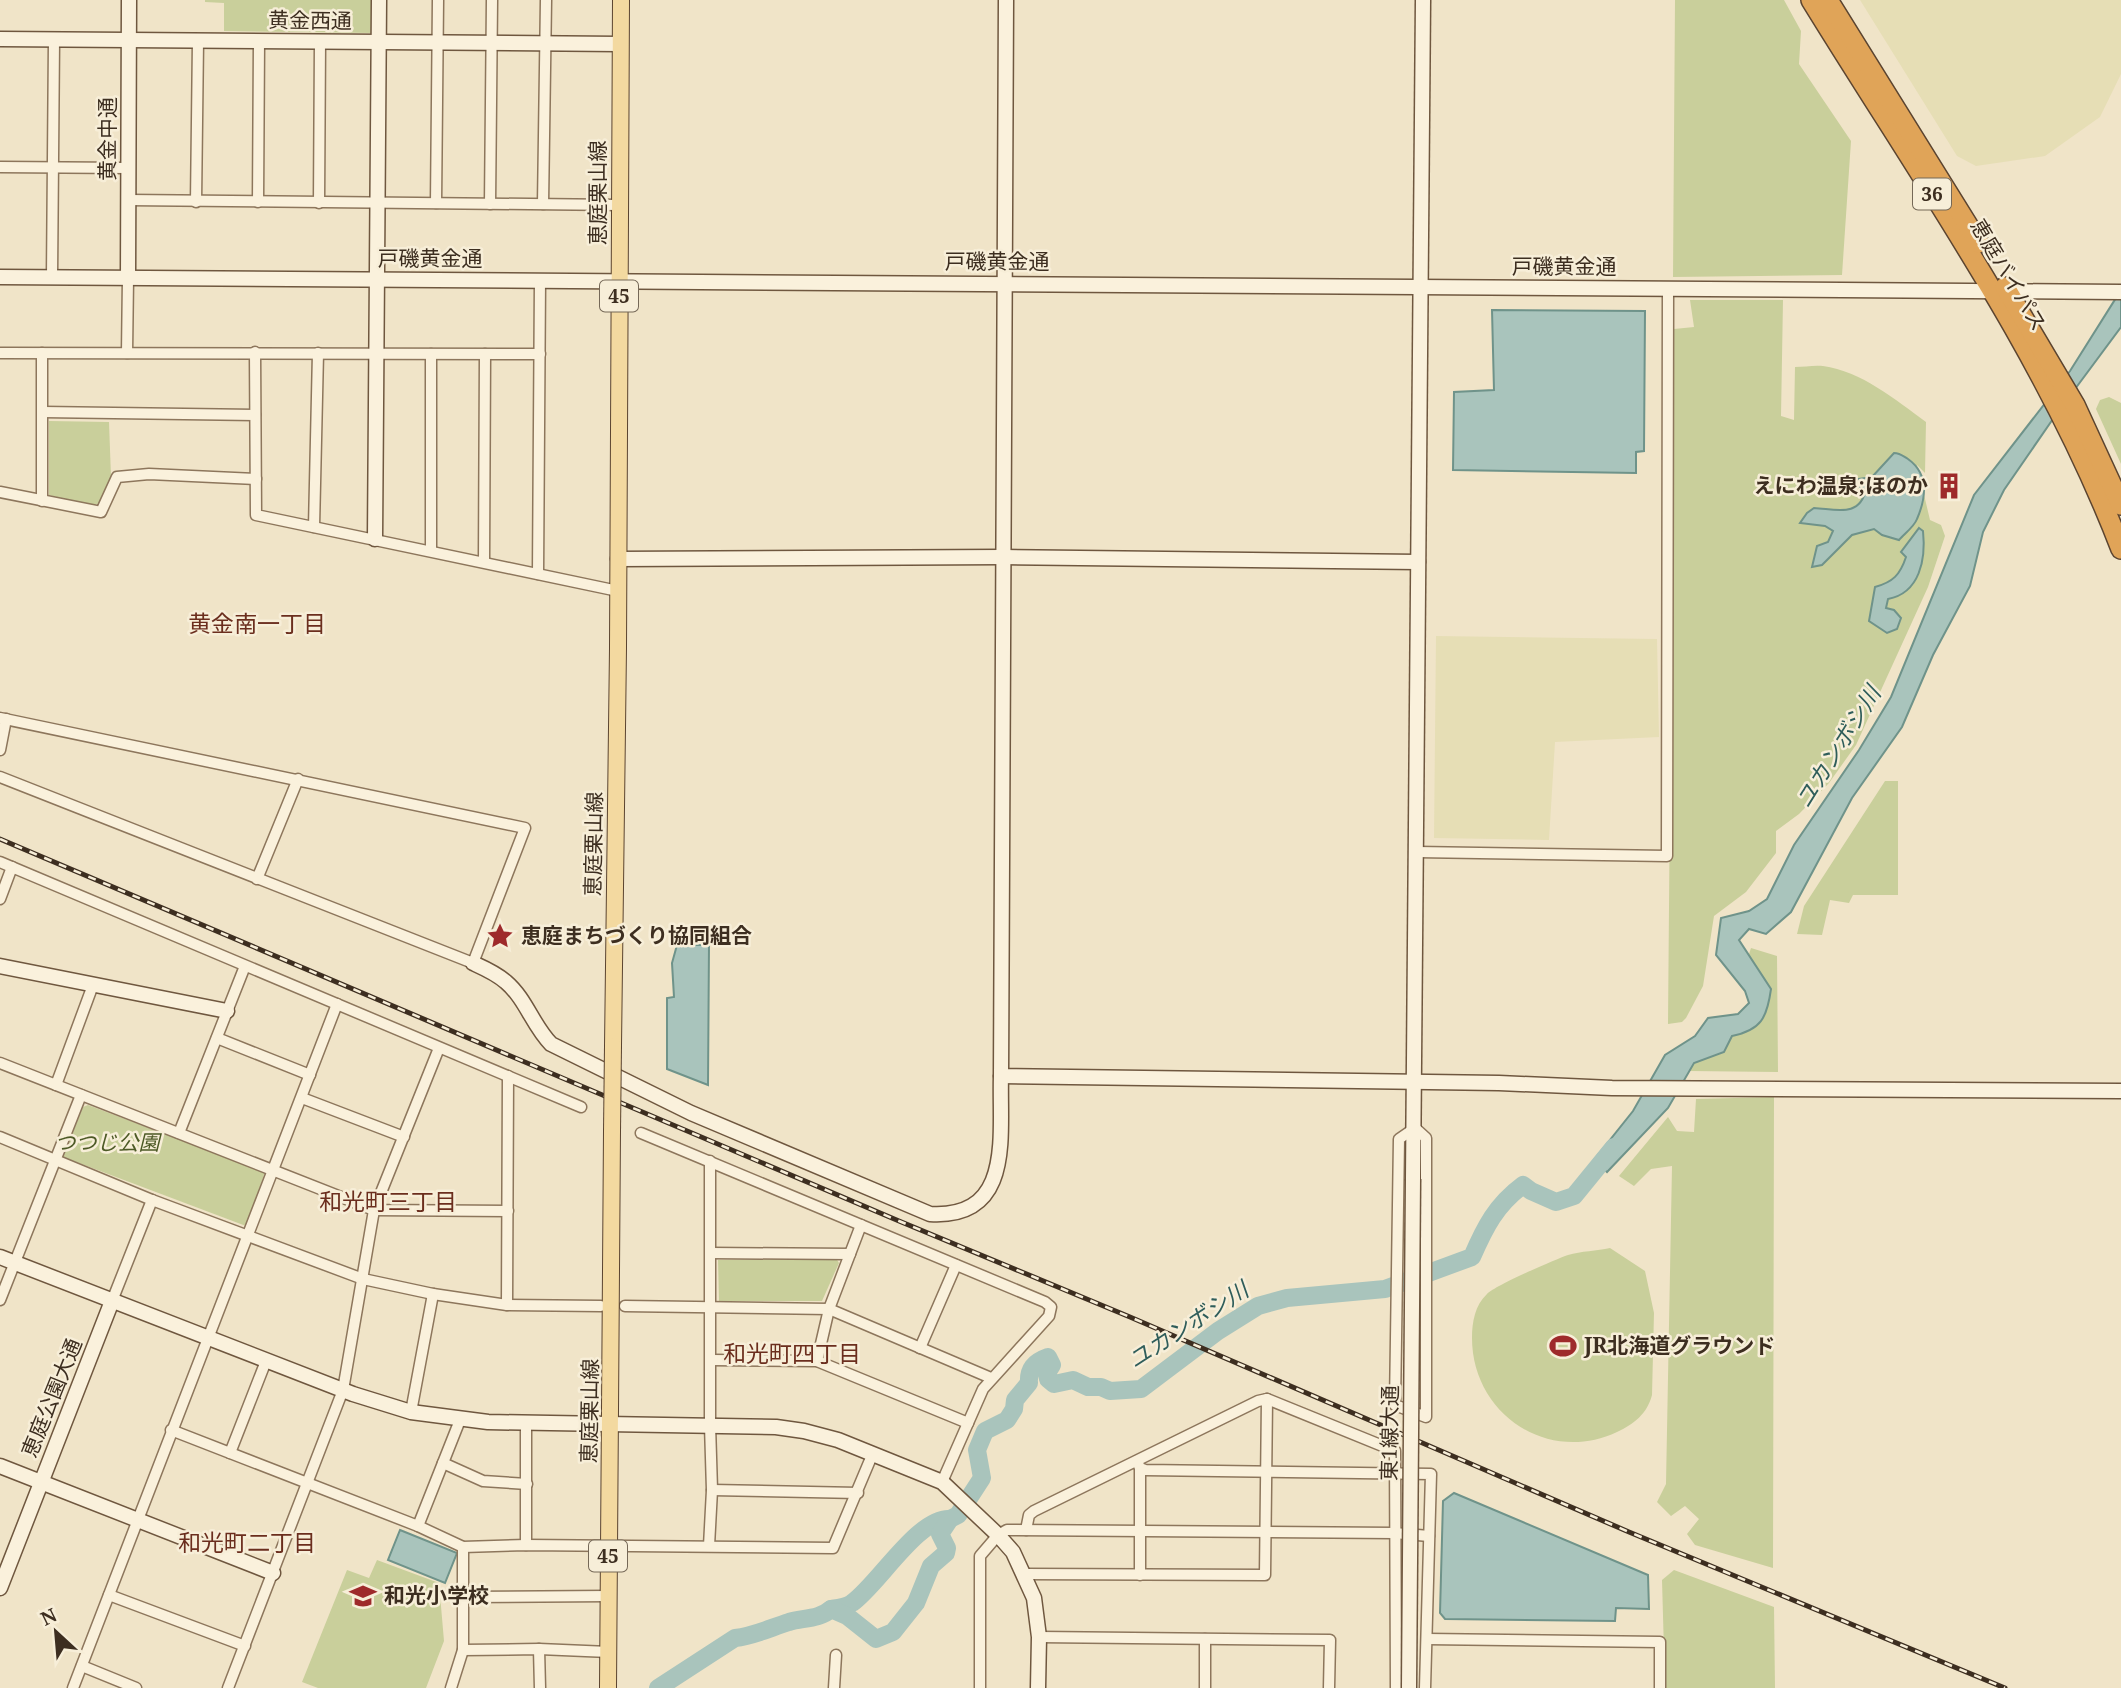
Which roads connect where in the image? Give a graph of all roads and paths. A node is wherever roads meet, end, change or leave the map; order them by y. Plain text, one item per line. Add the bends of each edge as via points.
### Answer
1 (130, 0) edge
2 (379, 0) edge
3 (438, 0) edge
4 (492, 0) edge
5 (546, 0) edge
6 (621, 0) edge
7 (1006, 0) edge
8 (1423, 0) edge
9 (1811, 0) edge
10 (1828, 0) edge
11 (0, 39) edge
12 (54, 40) junction
13 (129, 40) junction
14 (198, 41) junction
15 (259, 41) junction
16 (320, 42) junction
17 (379, 42) junction
18 (438, 43) junction
19 (492, 43) junction
20 (546, 43) junction
21 (620, 44) junction
22 (0, 167) edge
23 (52, 168) junction
24 (128, 168) junction
25 (128, 200) junction
26 (196, 202) junction
27 (258, 202) junction
28 (319, 203) junction
29 (378, 203) junction
30 (436, 203) junction
31 (490, 204) junction
32 (543, 204) junction
33 (619, 205) junction
34 (0, 277) edge
35 (52, 277) junction
36 (128, 278) junction
37 (378, 279) junction
38 (540, 280) junction
39 (619, 281) junction
40 (1005, 283) junction
41 (1420, 287) junction
42 (1668, 289) junction
43 (2001, 291) junction
44 (2117, 292) edge
45 (42, 352) junction
46 (255, 352) junction
47 (0, 353) edge
48 (127, 353) junction
49 (318, 353) junction
50 (377, 354) junction
51 (431, 354) junction
52 (485, 354) junction
53 (540, 354) junction
54 (43, 412) junction
55 (2069, 412) junction
56 (255, 415) junction
57 (256, 479) junction
58 (0, 492) edge
59 (42, 501) junction
60 (2121, 505) edge
61 (314, 527) junction
62 (375, 539) junction
63 (2121, 549) edge
64 (431, 550) junction
65 (1003, 557) junction
66 (618, 559) junction
67 (484, 562) junction
68 (1418, 562) junction
69 (538, 574) junction
70 (618, 591) junction
71 (3, 719) edge
72 (0, 750) edge
73 (0, 777) edge
74 (298, 779) junction
75 (1417, 852) junction
76 (0, 862) edge
77 (12, 867) junction
78 (257, 879) junction
79 (0, 899) edge
80 (472, 963) junction
81 (0, 966) edge
82 (245, 966) junction
83 (93, 985) junction
84 (337, 1004) junction
85 (227, 1011) junction
86 (217, 1038) junction
87 (439, 1048) junction
88 (0, 1063) edge
89 (310, 1075) junction
90 (508, 1076) junction
91 (1001, 1076) junction
92 (1414, 1082) junction
93 (56, 1084) junction
94 (2121, 1091) edge
95 (81, 1095) junction
96 (302, 1098) junction
97 (581, 1107) dead end
98 (1415, 1128) junction
99 (179, 1133) junction
100 (641, 1133) dead end
101 (0, 1137) edge
102 (404, 1137) junction
103 (54, 1159) junction
104 (710, 1161) junction
105 (274, 1171) junction
106 (152, 1200) junction
107 (374, 1210) junction
108 (508, 1211) junction
109 (861, 1225) junction
110 (249, 1235) junction
111 (711, 1253) junction
112 (850, 1254) junction
113 (0, 1257) edge
114 (14, 1263) junction
115 (956, 1265) junction
116 (363, 1279) junction
117 (433, 1294) junction
118 (0, 1300) edge
119 (112, 1301) junction
120 (508, 1305) junction
121 (601, 1306) dead end
122 (625, 1306) dead end
123 (712, 1308) junction
124 (829, 1309) junction
125 (209, 1339) junction
126 (920, 1348) junction
127 (711, 1360) junction
128 (267, 1361) junction
129 (817, 1361) junction
130 (991, 1378) junction
131 (343, 1390) junction
132 (1267, 1399) junction
133 (411, 1412) junction
134 (460, 1420) junction
135 (526, 1423) junction
136 (968, 1423) junction
137 (611, 1424) junction
138 (710, 1425) junction
139 (171, 1430) junction
140 (230, 1453) junction
141 (873, 1454) junction
142 (443, 1464) junction
143 (1138, 1465) junction
144 (0, 1466) edge
145 (1267, 1471) junction
146 (1394, 1472) junction
147 (41, 1482) junction
148 (307, 1482) junction
149 (942, 1482) junction
150 (527, 1484) junction
151 (712, 1490) junction
152 (858, 1493) junction
153 (139, 1520) junction
154 (418, 1526) junction
155 (1026, 1530) junction
156 (1139, 1531) junction
157 (1266, 1532) junction
158 (1394, 1533) junction
159 (998, 1535) junction
160 (1429, 1536) junction
161 (526, 1545) junction
162 (608, 1546) junction
163 (709, 1546) junction
164 (463, 1547) junction
165 (273, 1573) junction
166 (1025, 1574) junction
167 (1140, 1575) junction
168 (0, 1588) edge
169 (109, 1595) junction
170 (608, 1596) junction
171 (463, 1597) junction
172 (1039, 1637) junction
173 (1205, 1639) junction
174 (1427, 1639) junction
175 (245, 1646) junction
176 (539, 1649) junction
177 (463, 1650) junction
178 (609, 1652) junction
179 (836, 1655) dead end
180 (82, 1666) junction
181 (73, 1688) edge
182 (136, 1688) edge
183 (228, 1688) edge
184 (451, 1688) edge
185 (540, 1688) edge
186 (608, 1688) edge
187 (834, 1688) edge
188 (980, 1688) edge
189 (1038, 1688) edge
190 (1205, 1688) edge
191 (1329, 1688) edge
192 (1396, 1688) edge
193 (1409, 1688) edge
194 (1425, 1688) edge
195 (1660, 1688) edge

1 - 13 street, 黄金中通
2 - 17 street
3 - 18 street
4 - 19 street
5 - 20 street
6 - 21 main road, 恵庭栗山線 / 45
7 - 40 street
8 - 41 street, 東1線大通
9 - 43 highway, 恵庭バイパス / 36
10 - 43 highway, 恵庭バイパス / 36
11 - 12 street, 黄金西通
12 - 13 street, 黄金西通
12 - 23 street
13 - 14 street, 黄金西通
13 - 24 street, 黄金中通
14 - 15 street, 黄金西通
14 - 26 street
15 - 16 street, 黄金西通
15 - 27 street
16 - 17 street, 黄金西通
16 - 28 street
17 - 18 street, 黄金西通
17 - 29 street
18 - 19 street, 黄金西通
18 - 30 street
19 - 20 street, 黄金西通
19 - 31 street
20 - 21 street, 黄金西通
20 - 32 street
21 - 33 main road, 恵庭栗山線 / 45
22 - 23 street
23 - 24 street
23 - 35 street
24 - 25 street, 黄金中通
25 - 26 street
25 - 36 street, 黄金中通
26 - 27 street
27 - 28 street
28 - 29 street
29 - 30 street
29 - 37 street
30 - 31 street
31 - 32 street
32 - 33 street
33 - 39 main road, 恵庭栗山線 / 45
34 - 35 street, 戸磯黄金通
35 - 36 street, 戸磯黄金通
36 - 37 street, 戸磯黄金通
36 - 48 street
37 - 38 street, 戸磯黄金通
37 - 50 street
38 - 39 street, 戸磯黄金通
38 - 53 street
39 - 40 street, 戸磯黄金通
39 - 66 main road, 恵庭栗山線 / 45
40 - 41 street, 戸磯黄金通
40 - 65 street
41 - 42 street, 戸磯黄金通
41 - 68 street, 東1線大通
42 - 43 street, 戸磯黄金通
42 - 75 street via 1667,856
43 - 44 street, 戸磯黄金通
43 - 55 highway, 恵庭バイパス / 36
45 - 47 street
45 - 48 street
45 - 54 street
46 - 48 street
46 - 49 street
46 - 56 street
49 - 50 street
49 - 61 street
50 - 51 street
50 - 62 street
51 - 52 street
51 - 64 street
52 - 53 street
52 - 67 street
53 - 69 street
54 - 56 street
54 - 59 street
55 - 60 highway, 恵庭バイパス / 36
55 - 63 highway, 恵庭バイパス / 36
56 - 57 street
57 - 59 street via 117,477 101,512
57 - 61 street via 256,515
58 - 59 street
61 - 62 street
62 - 64 street
64 - 67 street
65 - 66 street
65 - 68 street
65 - 91 street
66 - 70 main road, 恵庭栗山線 / 45
67 - 69 street
68 - 75 street, 東1線大通
69 - 70 street
70 - 137 main road, 恵庭栗山線 / 45, bridge
71 - 72 street
71 - 74 street
73 - 78 street
74 - 78 street
74 - 80 street via 525,828
75 - 92 street, 東1線大通
76 - 77 street
77 - 79 street
77 - 82 street
78 - 80 street
80 - 91 street via 507,982 551,1044 691,1113 930,1214 960,1213 984,1199 992,1187 998,1170
81 - 83 street
82 - 84 street
82 - 85 street
83 - 85 street
83 - 93 street
84 - 87 street
84 - 89 street
85 - 86 street
86 - 89 street
86 - 99 street
87 - 90 street
87 - 102 street
88 - 93 street
89 - 96 street
90 - 97 street
90 - 108 street
91 - 92 street
92 - 94 street
92 - 98 street, 東1線大通
93 - 95 street
95 - 99 street
95 - 103 street
96 - 102 street
96 - 105 street
98 - 98 street via 1399,1139 1395,1405 1426,1418 1426,1138
98 - 193 street, 東1線大通, bridge
99 - 105 street
100 - 104 street
101 - 103 street
102 - 107 street
103 - 106 street
103 - 114 street
104 - 109 street
104 - 111 street
105 - 107 street
105 - 110 street
106 - 110 street
106 - 119 street
107 - 108 street
107 - 116 street
108 - 120 street
109 - 112 street
109 - 115 street
110 - 116 street
110 - 125 street
111 - 112 street
111 - 123 street
112 - 124 street
113 - 114 street
114 - 118 street
114 - 119 street
115 - 126 street
115 - 130 street via 1051,1307 1049,1316
116 - 117 street
116 - 131 street
117 - 120 street
117 - 133 street
119 - 125 street
119 - 147 street, 恵庭公園大通
120 - 121 street
122 - 123 street
123 - 124 street
123 - 127 street
124 - 126 street
124 - 129 street
125 - 128 street
125 - 139 street
126 - 130 street
127 - 129 street
127 - 138 street
128 - 131 street
128 - 140 street
129 - 136 street
130 - 136 street
131 - 133 street
131 - 148 street
132 - 143 street
132 - 145 street
132 - 146 street via 1395,1451
133 - 134 street
134 - 135 street
134 - 142 street
135 - 137 street
135 - 150 street
136 - 149 street
137 - 138 street
137 - 162 main road, 恵庭栗山線 / 45
138 - 141 street via 804,1431
138 - 151 street
139 - 140 street
139 - 153 street
140 - 148 street
141 - 149 street
141 - 152 street
142 - 150 street via 483,1481
142 - 154 street
143 - 145 street
143 - 155 street via 1034,1511
143 - 156 street
144 - 147 street
145 - 146 street
145 - 157 street
146 - 158 street
146 - 160 street via 1431,1474
147 - 153 street
147 - 168 street, 恵庭公園大通
148 - 154 street
148 - 165 street
149 - 159 street
150 - 161 street
151 - 152 street
151 - 163 street
152 - 163 street via 834,1548
153 - 165 street
153 - 169 street
154 - 164 street
155 - 156 street
155 - 159 street
156 - 157 street
156 - 167 street
157 - 158 street
157 - 167 street via 1265,1575
158 - 160 street
158 - 192 street
159 - 166 street
159 - 188 street via 980,1556
160 - 174 street
161 - 162 street
161 - 164 street
162 - 163 street
162 - 170 main road, 恵庭栗山線 / 45
164 - 171 street
165 - 175 street
166 - 167 street
166 - 172 street via 1034,1598
169 - 175 street
169 - 180 street
170 - 171 street
170 - 178 main road, 恵庭栗山線 / 45
171 - 177 street
172 - 173 street
172 - 189 street
173 - 190 street
173 - 191 street via 1330,1640
174 - 194 street
174 - 195 street via 1660,1642
175 - 183 street
176 - 177 street
176 - 178 street
176 - 185 street
177 - 184 street
178 - 186 main road, 恵庭栗山線 / 45
179 - 187 street
180 - 181 street
180 - 182 street

